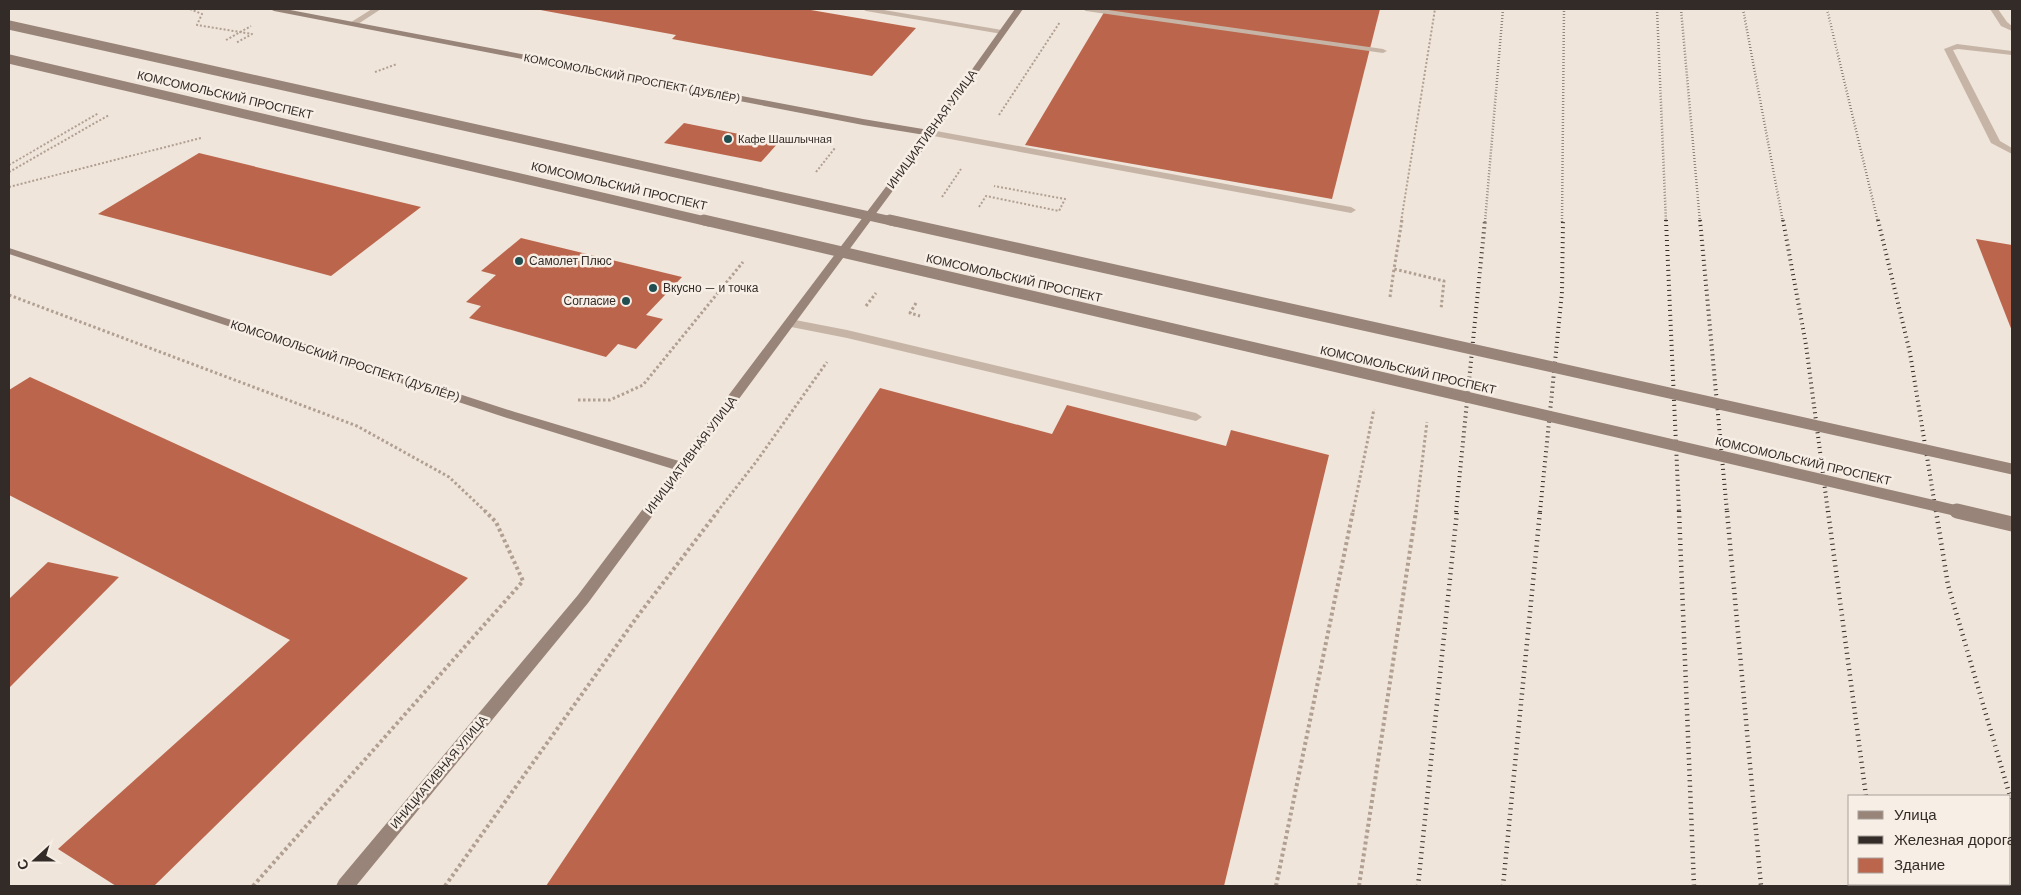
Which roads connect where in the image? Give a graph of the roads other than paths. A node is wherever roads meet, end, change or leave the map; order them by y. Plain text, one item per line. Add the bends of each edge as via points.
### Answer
1 (274, 9) edge
2 (378, 9) edge
3 (866, 9) edge
4 (1019, 9) edge
5 (1086, 9) edge
6 (1994, 9) edge
7 (352, 24) junction
8 (9, 25) edge
9 (2012, 29) edge
10 (1002, 32) junction
11 (1383, 51) dead end
12 (2012, 53) edge
13 (9, 59) edge
14 (932, 132) junction
15 (2012, 151) edge
16 (1350, 210) dead end
17 (9, 251) edge
18 (790, 323) junction
19 (1196, 417) dead end
20 (682, 467) junction
21 (2012, 469) edge
22 (2012, 524) edge
23 (345, 886) edge

1 - 7 main road, КОМСОМОЛЬСКИЙ ПРОСПЕКТ (ДУБЛЁР)
2 - 7 lane
3 - 10 lane
4 - 10 main road, ИНИЦИАТИВНАЯ УЛИЦА
5 - 11 lane
6 - 9 lane via 2004,24
7 - 14 main road, КОМСОМОЛЬСКИЙ ПРОСПЕКТ (ДУБЛЁР) via 863,122
8 - 21 main road, КОМСОМОЛЬСКИЙ ПРОСПЕКТ, bridge
10 - 14 main road, ИНИЦИАТИВНАЯ УЛИЦА
12 - 15 lane via 1957,46 1948,49 1996,143
13 - 22 main road, КОМСОМОЛЬСКИЙ ПРОСПЕКТ, bridge
14 - 16 lane
14 - 18 main road, ИНИЦИАТИВНАЯ УЛИЦА
17 - 20 main road, КОМСОМОЛЬСКИЙ ПРОСПЕКТ (ДУБЛЁР) via 511,415
18 - 19 lane
18 - 20 main road, ИНИЦИАТИВНАЯ УЛИЦА
20 - 23 main road, ИНИЦИАТИВНАЯ УЛИЦА via 583,599

